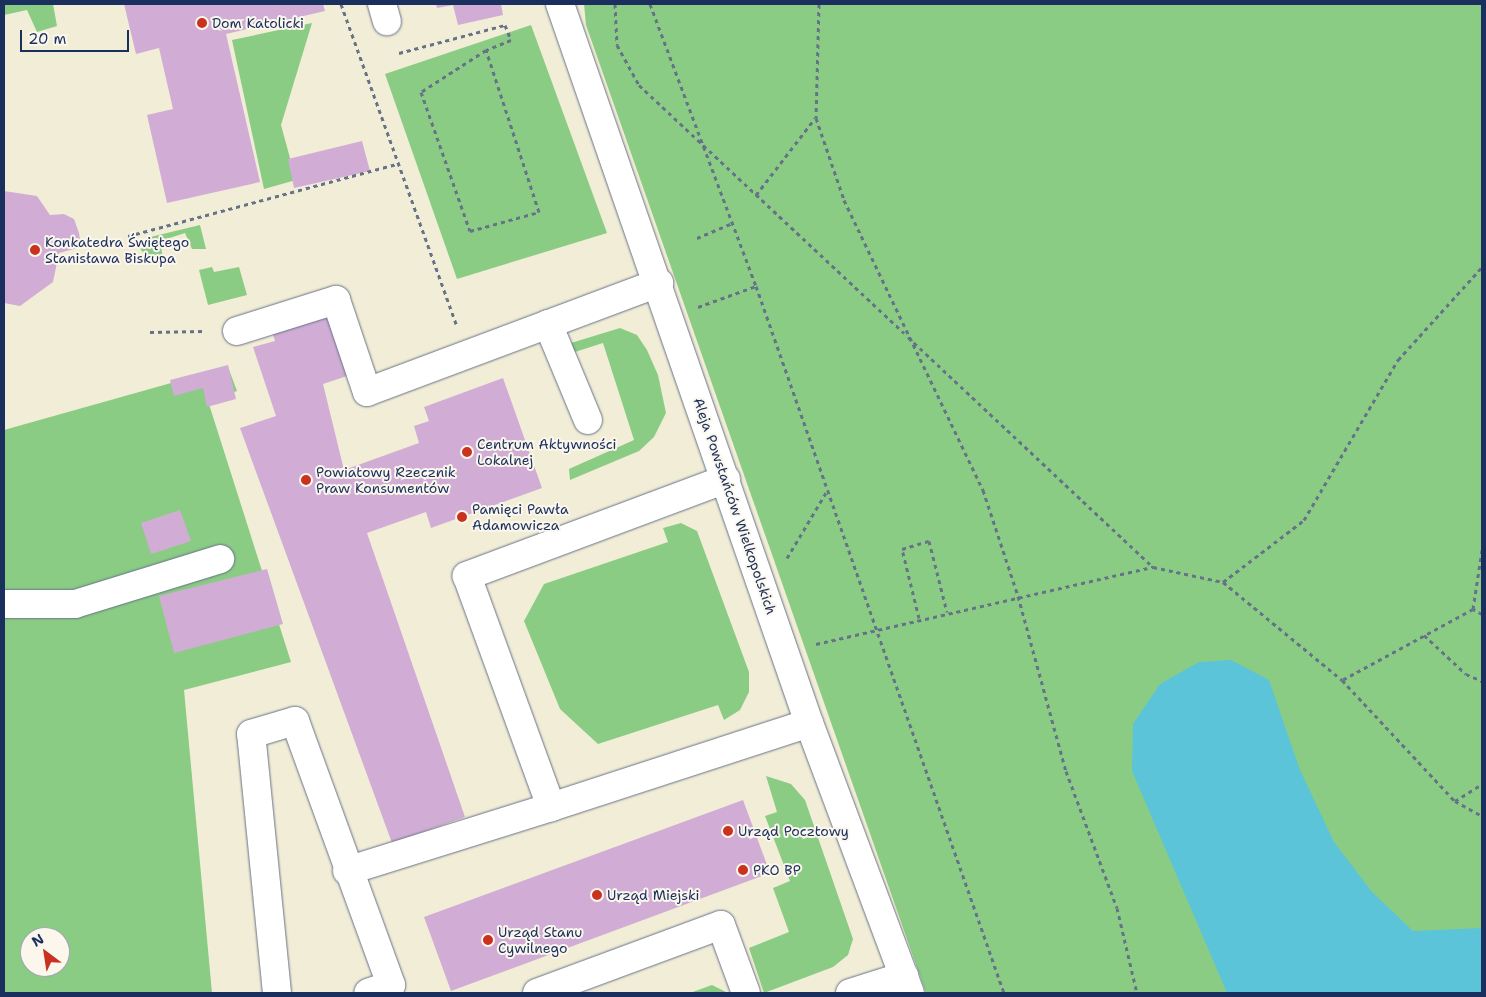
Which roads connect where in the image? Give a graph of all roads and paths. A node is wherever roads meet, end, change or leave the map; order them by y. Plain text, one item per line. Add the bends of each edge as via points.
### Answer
1 (341, 4) edge
2 (615, 4) edge
3 (650, 4) edge
4 (819, 4) edge
5 (564, 8) edge
6 (384, 12) edge
7 (486, 50) junction
8 (816, 118) junction
9 (707, 149) junction
10 (397, 164) junction
11 (756, 195) junction
12 (733, 223) junction
13 (128, 236) dead end
14 (697, 238) dead end
15 (1482, 268) edge
16 (659, 283) junction
17 (756, 286) junction
18 (671, 318) junction
19 (548, 324) junction
20 (237, 330) joint
21 (150, 332) dead end
22 (905, 334) junction
23 (468, 354) junction
24 (588, 420) dead end
25 (726, 478) junction
26 (828, 491) junction
27 (1482, 550) edge
28 (782, 555) dead end
29 (220, 559) dead end
30 (1153, 567) junction
31 (1223, 582) junction
32 (1018, 596) junction
33 (4, 604) edge
34 (1473, 609) junction
35 (947, 612) junction
36 (1482, 614) edge
37 (920, 618) junction
38 (876, 628) junction
39 (811, 635) dead end
40 (1424, 635) junction
41 (1342, 680) junction
42 (1482, 681) edge
43 (809, 723) junction
44 (1482, 784) edge
45 (1455, 801) junction
46 (551, 806) junction
47 (1482, 816) edge
48 (347, 871) junction
49 (907, 985) edge
50 (277, 993) edge
51 (368, 993) edge
52 (537, 993) edge
53 (746, 993) edge
54 (850, 993) edge
55 (1004, 993) edge
56 (1137, 993) edge

1 - 10 path
2 - 9 path via 618,45 639,85
3 - 9 path
4 - 8 path
5 - 16 street, Aleja Powstańców Wielkopolskich
6 - 7 path via 398,54 505,25 512,40
7 - 7 path via 421,92 470,232 539,212
8 - 11 path
8 - 22 path via 844,200
9 - 11 path
9 - 12 path
10 - 13 path
10 - 23 path
11 - 22 path
12 - 14 path
12 - 17 path
15 - 31 path via 1398,360 1304,520
16 - 18 street, Aleja Powstańców Wielkopolskich
16 - 19 street
17 - 18 path
17 - 26 path
18 - 25 street, Aleja Powstańców Wielkopolskich
19 - 23 street
19 - 24 street
20 - 21 path
20 - 23 street via 336,300 368,392
22 - 30 path
22 - 32 path via 983,490
25 - 43 street, Aleja Powstańców Wielkopolskich
25 - 46 street via 466,576
26 - 28 path via 785,563
26 - 38 path
27 - 34 path
29 - 33 street via 75,604
30 - 31 path
30 - 32 path
31 - 41 path
32 - 35 path
32 - 56 path via 1066,772 1117,908
34 - 36 path
34 - 40 path
35 - 37 path
35 - 37 path via 929,541 902,549
37 - 38 path
38 - 39 path via 815,644
38 - 55 path
40 - 41 path
40 - 42 path via 1466,674
41 - 45 path
43 - 46 street
43 - 49 street, Aleja Powstańców Wielkopolskich
44 - 45 path
45 - 47 path
46 - 48 street
48 - 50 street via 295,721 251,734
48 - 51 street via 391,985
49 - 54 street
52 - 53 street via 721,925

